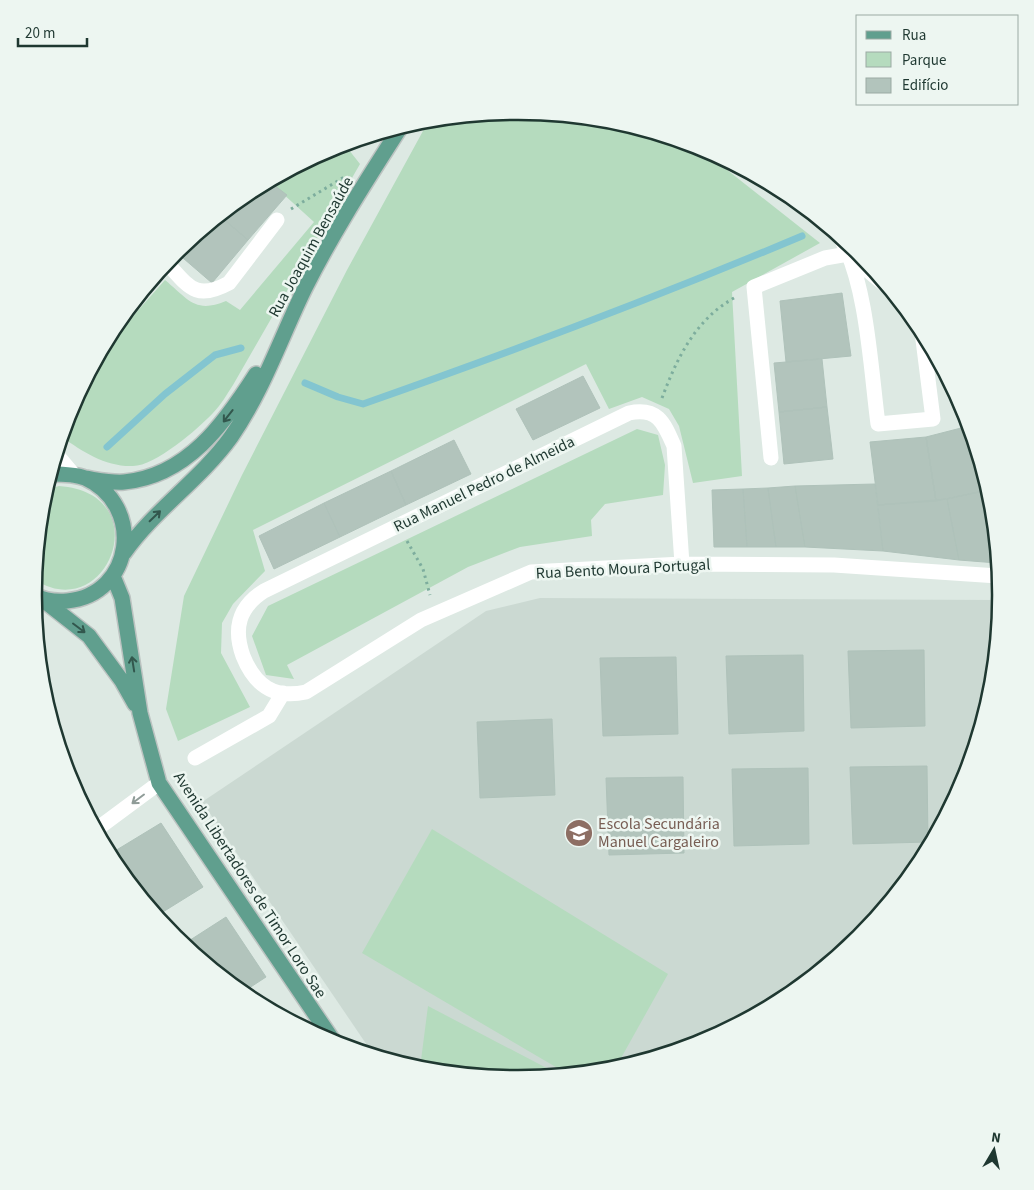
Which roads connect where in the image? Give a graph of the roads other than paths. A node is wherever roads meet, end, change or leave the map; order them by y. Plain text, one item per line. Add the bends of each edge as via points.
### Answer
1 (394, 137) edge
2 (277, 220) road end
3 (848, 254) joint
4 (172, 269) edge
5 (284, 332) junction
6 (925, 352) edge
7 (772, 458) dead end
8 (63, 460) edge
9 (58, 475) edge
10 (80, 477) junction
11 (124, 553) junction
12 (682, 564) junction
13 (113, 576) junction
14 (991, 576) edge
15 (42, 598) edge
16 (42, 601) edge
17 (252, 676) joint
18 (283, 693) junction
19 (140, 713) junction
20 (195, 758) dead end
21 (160, 783) junction
22 (102, 825) edge
23 (325, 1029) edge

1 - 5 main road, Rua Joaquim Bensaúde via 354,201
2 - 4 street via 229,283 213,291 208,293 189,287
3 - 6 street via 860,294 878,424 933,419
3 - 7 street via 824,258 754,287
5 -> 10 main road, Rua Joaquim Bensaúde via 216,431 182,461 137,480 122,482
11 -> 5 main road, Rua Joaquim Bensaúde via 138,532 215,457 231,436 256,393
8 - 10 street
9 - 10 main road, Rua Joaquim Bensaúde
10 - 11 main road via 105,491 120,510 125,528
11 - 13 main road, Rua Joaquim Bensaúde
12 - 14 street, Rua Bento Moura Portugal via 834,565
12 - 17 street, Rua Manuel Pedro de Almeida via 676,461 667,429 656,415 639,411 629,413 253,598 240,617 237,629 240,647
12 - 18 street, Rua Bento Moura Portugal via 531,572 421,620 306,692
13 - 15 main road via 94,593 78,600 55,602
19 -> 13 main road, Avenida Libertadores de Timor Loro Sae via 122,598
16 -> 19 main road, Avenida Libertadores de Timor Loro Sae via 89,636 122,681
17 - 18 street, Rua Bento Moura Portugal via 265,687
18 - 20 street via 269,716
19 - 21 main road, Avenida Libertadores de Timor Loro Sae
21 -> 22 street
21 - 23 main road, Avenida Libertadores de Timor Loro Sae

